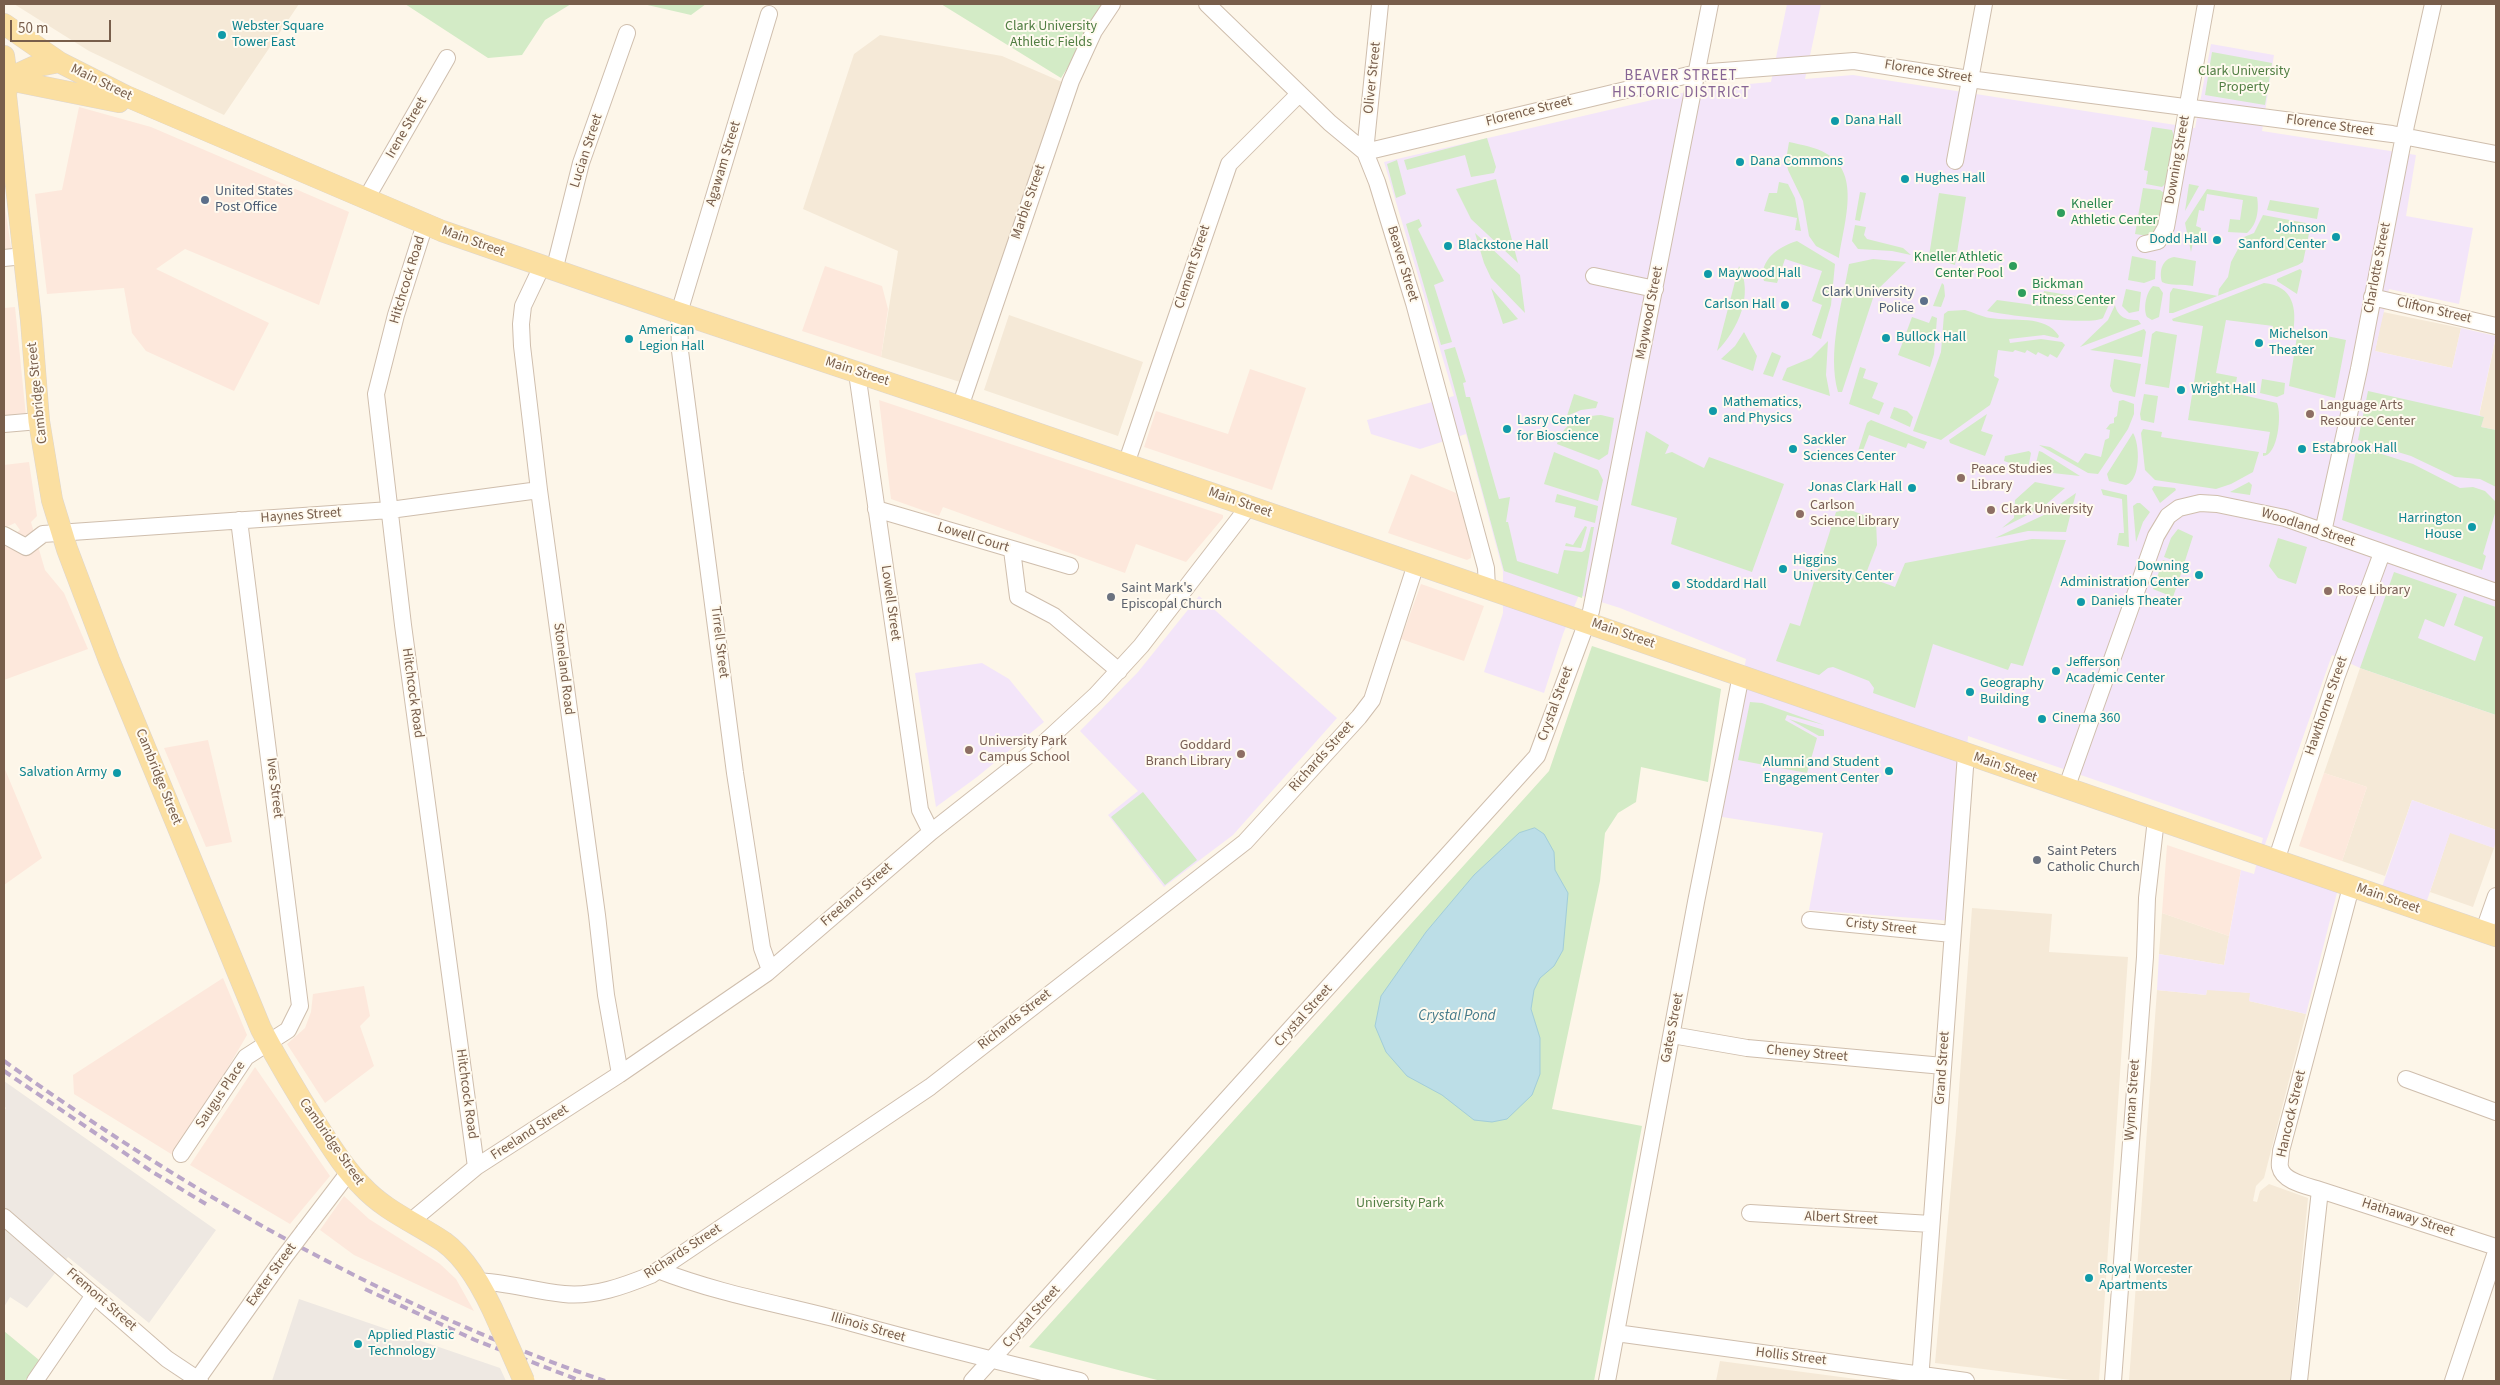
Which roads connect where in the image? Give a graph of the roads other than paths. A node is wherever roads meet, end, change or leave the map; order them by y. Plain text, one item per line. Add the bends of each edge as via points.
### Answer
1 (1112, 4) edge
2 (1207, 4) edge
3 (1380, 4) edge
4 (1710, 4) edge
5 (1984, 4) edge
6 (2206, 4) edge
7 (2433, 4) edge
8 (769, 14) dead end
9 (4, 24) edge
10 (627, 33) dead end
11 (4, 56) edge
12 (448, 58) dead end
13 (59, 62) junction
14 (1697, 73) junction
15 (5, 78) edge
16 (1969, 79) junction
17 (1299, 94) junction
18 (2187, 108) junction
19 (159, 110) junction
20 (2403, 137) junction
21 (1364, 152) junction
22 (2496, 154) edge
23 (1955, 160) dead end
24 (366, 199) junction
25 (425, 224) junction
26 (2145, 244) dead end
27 (14, 257) edge
28 (548, 268) junction
29 (1594, 276) dead end
30 (1655, 289) junction
31 (2372, 297) junction
32 (679, 313) junction
33 (2496, 326) edge
34 (857, 373) junction
35 (960, 406) junction
36 (39, 421) junction
37 (4, 424) edge
38 (1126, 464) junction
39 (539, 490) junction
40 (1249, 506) junction
41 (876, 509) junction
42 (390, 510) junction
43 (239, 520) junction
44 (2323, 532) junction
45 (62, 533) junction
46 (4, 535) edge
47 (1012, 550) junction
48 (2382, 553) junction
49 (1416, 564) junction
50 (1070, 566) dead end
51 (1487, 588) junction
52 (2496, 592) edge
53 (1587, 622) junction
54 (1119, 671) junction
55 (1741, 675) junction
56 (1966, 754) junction
57 (2066, 789) junction
58 (2156, 819) junction
59 (930, 832) junction
60 (2276, 861) junction
61 (2351, 886) junction
62 (2496, 896) edge
63 (1810, 920) dead end
64 (1952, 934) junction
65 (2490, 934) edge
66 (770, 970) junction
67 (1672, 1035) junction
68 (269, 1044) junction
69 (1943, 1066) junction
70 (620, 1074) junction
71 (2406, 1079) dead end
72 (2496, 1112) edge
73 (181, 1154) dead end
74 (476, 1167) junction
75 (349, 1172) junction
76 (2320, 1190) junction
77 (1750, 1213) dead end
78 (4, 1217) edge
79 (410, 1222) junction
80 (1931, 1224) junction
81 (2496, 1246) edge
82 (2496, 1252) edge
83 (658, 1270) junction
84 (476, 1281) junction
85 (94, 1295) junction
86 (1616, 1334) junction
87 (993, 1360) junction
88 (1920, 1378) edge
89 (198, 1380) edge
90 (35, 1381) edge
91 (524, 1381) edge
92 (972, 1381) edge
93 (1080, 1381) edge
94 (1607, 1381) edge
95 (1966, 1381) edge
96 (2113, 1381) edge
97 (2299, 1381) edge
98 (2453, 1381) edge

1 - 35 street, Marble Street via 1094,32 1071,81
2 - 17 street, Beaver Street
3 - 21 street, Oliver Street
4 - 14 street, Maywood Street
5 - 16 street
6 - 18 street, Downing Street
7 - 20 street, Charlotte Street
8 - 32 street, Agawam Street
9 - 13 main road, Main Street
10 - 28 street, Lucian Street
11 - 15 main road, Cambridge Street
12 - 24 street, Irene Street
13 - 15 main road
13 - 19 main road, Main Street
14 - 16 street, Florence Street via 1854,61
14 - 21 street, Florence Street
14 - 30 street, Maywood Street
15 - 19 main road
15 - 27 main road, Cambridge Street
16 - 18 street, Florence Street
16 - 23 street
17 - 21 street, Beaver Street
17 - 38 street, Clement Street via 1229,164
18 - 20 street, Florence Street
18 - 26 street, Downing Street via 2164,232 2154,243
19 - 24 main road, Main Street
20 - 22 street, Florence Street
20 - 31 street, Charlotte Street
21 - 51 street, Beaver Street via 1377,182 1414,303 1486,568
24 - 25 main road, Main Street
25 - 28 main road, Main Street
25 - 42 street, Hitchcock Road via 396,315 376,394
27 - 36 main road, Cambridge Street
28 - 32 main road, Main Street
28 - 39 street, Stoneland Road via 523,306 521,324
29 - 30 street
30 - 53 street, Maywood Street
31 - 33 street, Clifton Street
31 - 44 street, Charlotte Street
32 - 34 main road, Main Street
32 - 66 street, Tirrell Street via 680,351 735,773 762,948
34 - 35 main road, Main Street
34 - 41 street, Lowell Street
35 - 38 main road, Main Street
36 - 37 street
36 - 45 main road, Cambridge Street via 47,474
38 - 40 main road, Main Street
39 - 42 street, Haynes Street
39 - 70 street, Stoneland Road via 606,995
40 - 49 main road, Main Street
40 - 54 street, Freeland Street
41 - 47 street, Lowell Court
41 - 59 street, Lowell Street via 920,810
42 - 43 street, Haynes Street
42 - 74 street, Hitchcock Road
43 - 45 street, Haynes Street
43 - 68 street, Ives Street via 300,988 300,1006 295,1019 288,1030
44 - 48 street, Woodland Street
44 - 57 street, Woodland Street via 2277,516 2217,504 2191,504 2168,516 2156,536
45 - 46 street, Haynes Street via 43,534 26,547
45 - 68 main road, Cambridge Street via 109,660 246,996
47 - 50 street, Lowell Court
47 - 54 street via 1018,597 1054,616
48 - 52 street, Woodland Street
48 - 60 street, Hawthorne Street via 2336,678
49 - 51 main road, Main Street
49 - 83 street, Richards Street via 1372,700 1245,842 930,1086
51 - 53 main road, Main Street
53 - 55 main road, Main Street
53 - 87 street, Crystal Street via 1537,756
54 - 59 street, Freeland Street via 1044,743
55 - 56 main road, Main Street
55 - 67 street, Gates Street
56 - 57 main road, Main Street
56 - 64 street, Grand Street
57 - 58 main road, Main Street
58 - 60 main road, Main Street
58 - 96 street, Wyman Street via 2146,898 2145,957
59 - 66 street, Freeland Street
60 - 61 main road, Main Street
61 - 65 main road, Main Street
61 - 76 street, Hancock Street via 2281,1151 2280,1167 2284,1175
62 - 65 street
63 - 64 street, Cristy Street
64 - 69 street, Grand Street
66 - 70 street, Freeland Street
67 - 69 street, Cheney Street via 1747,1048
67 - 86 street, Gates Street
68 - 73 street, Saugus Place via 246,1057
68 - 75 main road, Cambridge Street via 296,1092
69 - 80 street, Grand Street
70 - 74 street, Freeland Street
71 - 72 street
74 - 79 street, Freeland Street
75 - 79 main road, Cambridge Street via 375,1200
75 - 89 street, Exeter Street, bridge via 282,1260
76 - 81 street, Hathaway Street
76 - 97 street
77 - 80 street, Albert Street
78 - 85 street, Fremont Street
79 - 84 main road, Cambridge Street via 445,1243
80 - 88 street, Grand Street
82 - 98 street
83 - 84 street, Richards Street via 624,1285 586,1294 566,1295 502,1282
83 - 87 street, Illinois Street via 700,1286
84 - 91 main road, Cambridge Street, bridge
85 - 89 street, Fremont Street via 167,1359
85 - 90 street
86 - 88 street, Hollis Street
86 - 94 street, Gates Street
87 - 92 street, Crystal Street
87 - 93 street, Illinois Street
88 - 95 street, Hollis Street

